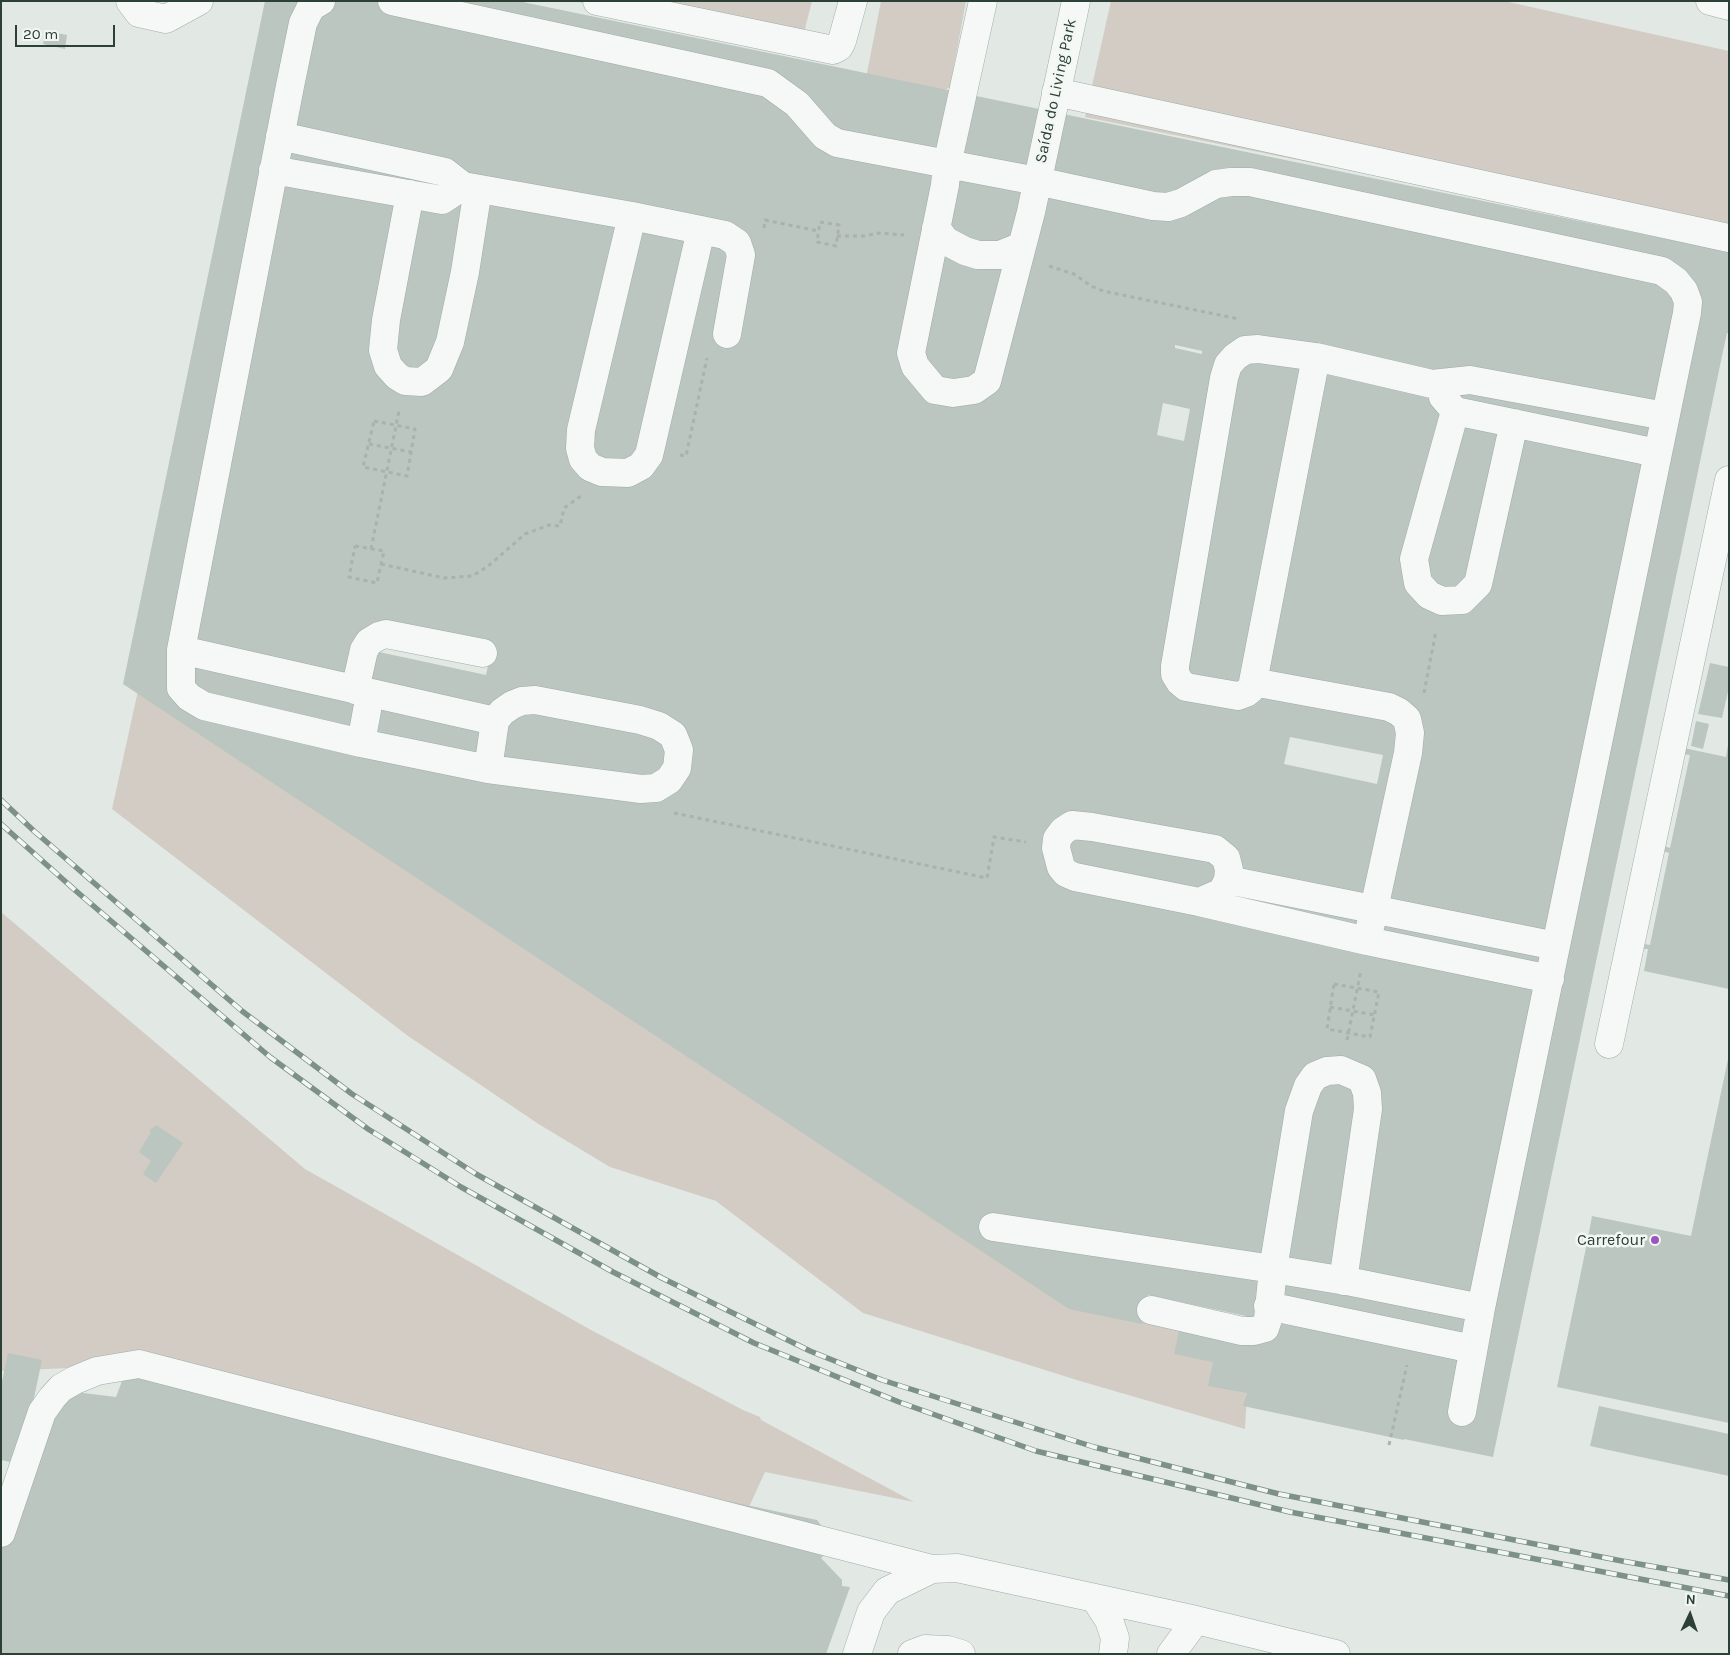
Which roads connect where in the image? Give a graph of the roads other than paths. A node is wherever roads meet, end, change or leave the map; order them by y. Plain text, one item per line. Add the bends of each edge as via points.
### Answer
1 (130, 1) edge
2 (199, 1) edge
3 (321, 1) edge
4 (392, 1) edge
5 (597, 1) edge
6 (853, 1) edge
7 (983, 1) edge
8 (1076, 1) edge
9 (1710, 1) edge
10 (1729, 6) edge
11 (1056, 92) junction
12 (280, 136) junction
13 (947, 164) junction
14 (274, 170) junction
15 (1037, 181) junction
16 (470, 188) junction
17 (410, 194) junction
18 (632, 216) junction
19 (701, 230) junction
20 (935, 235) junction
21 (1729, 238) edge
22 (1019, 258) junction
23 (727, 334) dead end
24 (1316, 358) junction
25 (1432, 384) junction
26 (1455, 411) junction
27 (1665, 416) junction
28 (1514, 423) junction
29 (1658, 453) junction
30 (1729, 480) edge
31 (181, 650) junction
32 (483, 653) dead end
33 (1253, 682) junction
34 (363, 692) junction
35 (495, 721) junction
36 (361, 743) junction
37 (488, 769) junction
38 (1228, 880) junction
39 (1199, 902) junction
40 (1373, 908) junction
41 (1367, 941) junction
42 (1556, 946) junction
43 (1550, 979) junction
44 (1609, 1044) dead end
45 (993, 1228) dead end
46 (1273, 1269) junction
47 (1343, 1281) junction
48 (1268, 1306) junction
49 (1482, 1308) junction
50 (1150, 1310) dead end
51 (1473, 1350) junction
52 (1462, 1412) dead end
53 (1, 1533) edge
54 (932, 1569) junction
55 (1096, 1600) junction
56 (1196, 1620) junction
57 (857, 1654) edge
58 (912, 1654) edge
59 (961, 1654) edge
60 (1113, 1654) edge
61 (1170, 1654) edge
62 (1336, 1654) edge

1 - 2 street via 139,13 166,18
3 - 12 street via 312,7 303,24
4 - 13 street via 768,83 797,104 825,136 837,143
5 - 6 street via 833,50 842,41
7 - 13 street
8 - 11 street, Saída do Living Park
9 - 10 street
11 - 15 street, Saída do Living Park
11 - 21 street
12 - 14 street
12 - 16 street via 445,172
13 - 15 street
13 - 20 street
14 - 17 street
14 - 31 street
15 - 22 street, Saída do Living Park
15 - 27 street via 1153,206 1181,203 1216,184 1250,182 1662,271 1676,281 1688,302
16 - 17 street via 442,200
16 - 17 street via 465,272 450,342 439,369 422,382 396,376 388,366 383,350
16 - 18 street
18 - 19 street
18 - 19 street via 580,430 583,459 602,472 628,474 641,466 649,455
19 - 23 street via 725,235 737,243 741,256
20 - 22 street via 978,255
20 - 22 street, Saída do Living Park via 911,353 915,366 935,390 953,393 974,390 987,381
24 - 25 street
24 - 33 street
24 - 33 street via 1245,350 1228,364 1224,378 1175,674 1186,687 1238,696 1246,693
25 - 26 street
25 - 27 street via 1470,380
26 - 28 street
26 - 28 street via 1414,559 1418,583 1442,601 1462,600 1478,584
27 - 29 street
28 - 29 street
29 - 42 street
30 - 44 street
31 - 34 street
31 - 36 street via 181,688 204,706
32 - 34 street via 386,634 379,636 364,650
33 - 40 street via 1389,708 1407,720 1410,734 1406,762
34 - 35 street
34 - 36 street
35 - 37 street
35 - 37 street via 512,705 535,700 640,720 673,735 679,750 677,768 669,780 656,788 642,789
36 - 37 street
38 - 39 street via 1222,892
38 - 39 street via 1226,858 1215,849 1072,825 1058,839 1057,857 1066,873
38 - 40 street
39 - 41 street
40 - 41 street
40 - 42 street
41 - 43 street
42 - 43 street
43 - 49 street
45 - 46 street
46 - 47 street
46 - 47 street via 1299,1111 1315,1076 1341,1070 1362,1079 1368,1093
46 - 48 street
47 - 49 street
48 - 50 street via 1265,1328 1254,1331
48 - 51 street
49 - 51 street
51 - 52 street
53 - 54 street via 42,1412 52,1398 61,1388 97,1371 139,1364
54 - 55 street via 957,1568
54 - 57 street via 888,1591 871,1612
55 - 56 street
55 - 60 street via 1109,1620 1115,1638
56 - 61 street
56 - 62 street
58 - 59 street via 925,1649

